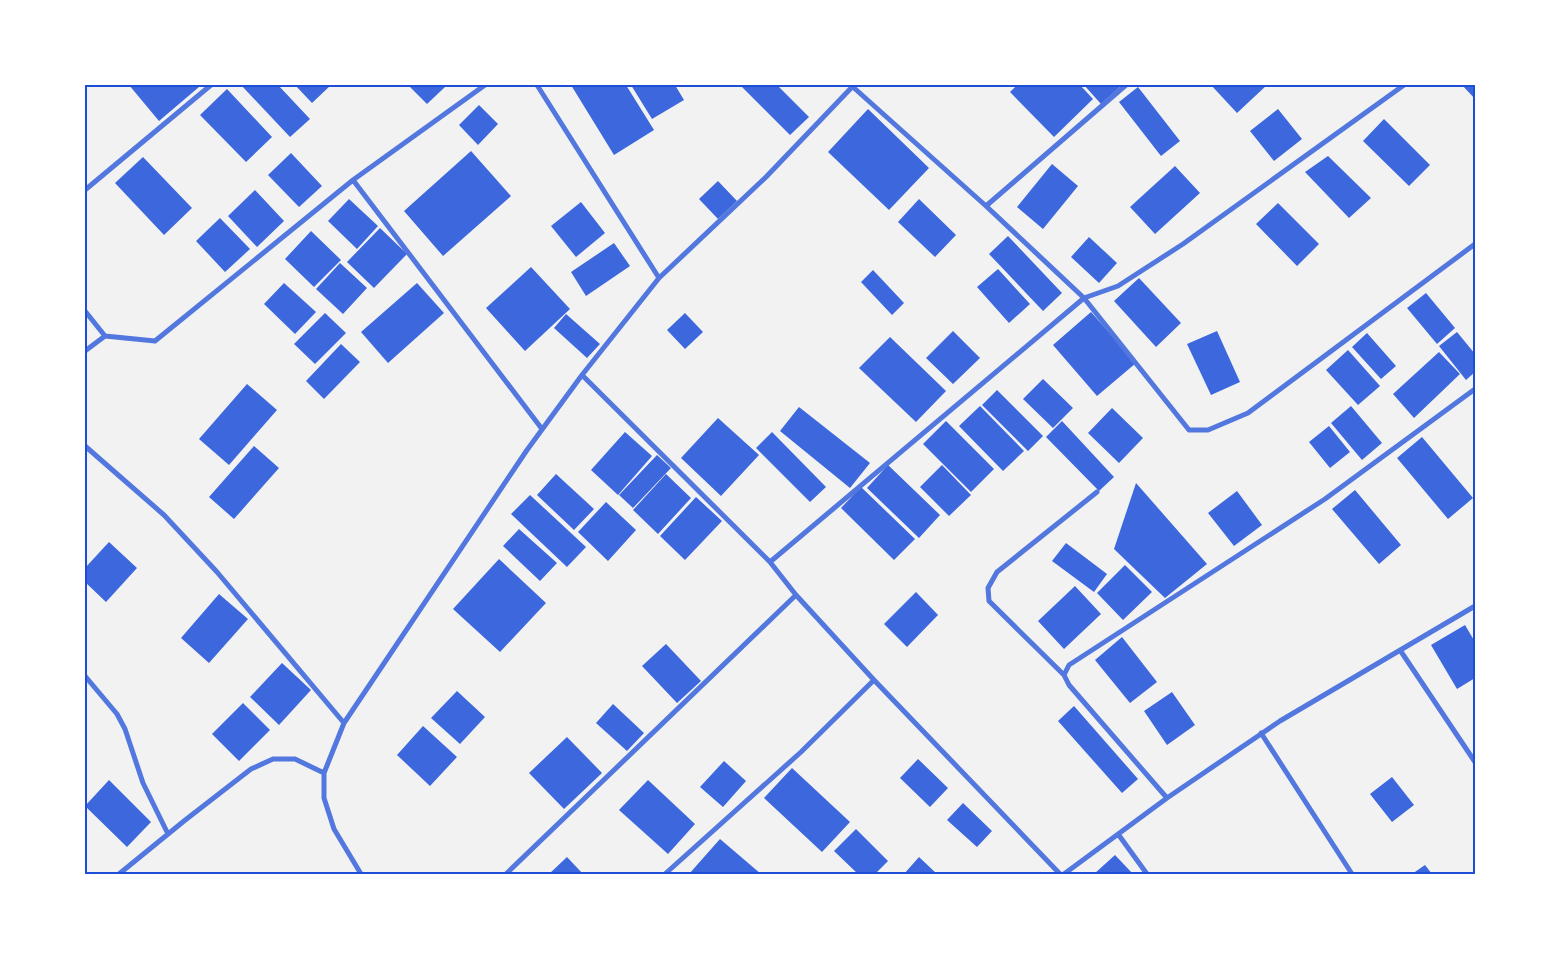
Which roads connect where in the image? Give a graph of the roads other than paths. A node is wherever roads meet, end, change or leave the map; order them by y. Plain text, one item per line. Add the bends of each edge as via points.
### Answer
1 (211, 85) edge
2 (485, 85) edge
3 (537, 85) edge
4 (1126, 85) edge
5 (1404, 85) edge
6 (853, 86) edge
7 (353, 180) junction
8 (85, 190) edge
9 (986, 206) junction
10 (1475, 244) edge
11 (659, 278) junction
12 (1084, 298) junction
13 (85, 311) edge
14 (105, 336) junction
15 (85, 351) edge
16 (582, 375) junction
17 (1475, 389) edge
18 (542, 428) junction
19 (85, 446) edge
20 (1097, 492) dead end
21 (770, 562) junction
22 (796, 595) junction
23 (1475, 606) edge
24 (1400, 650) junction
25 (1064, 675) junction
26 (85, 676) edge
27 (874, 680) junction
28 (344, 723) junction
29 (1261, 733) junction
30 (1475, 762) edge
31 (324, 773) junction
32 (1167, 798) junction
33 (168, 834) junction
34 (1118, 834) junction
35 (119, 874) edge
36 (361, 874) edge
37 (506, 874) edge
38 (665, 874) edge
39 (1060, 874) edge
40 (1064, 874) edge
41 (1148, 874) edge
42 (1352, 874) edge

1 - 8 street
2 - 7 street
3 - 11 street
4 - 9 street
5 - 12 street via 1183,244 1118,286
6 - 9 street
6 - 11 street via 766,177
7 - 14 street via 155,340
7 - 18 street
9 - 12 street
10 - 12 street via 1248,413 1208,430 1189,430
11 - 16 street
12 - 21 street
13 - 14 street
14 - 15 street
16 - 18 street
16 - 21 street
17 - 25 street via 1325,499 1069,665
18 - 28 street
19 - 28 street via 164,515 211,564
20 - 25 street via 997,572 988,588 989,601
21 - 22 street
22 - 27 street
22 - 37 street
23 - 24 street
24 - 29 street
24 - 30 street
25 - 32 street via 1069,685
26 - 33 street via 117,714 125,729 143,783
27 - 38 street via 801,752
27 - 39 street
28 - 31 street
29 - 32 street
29 - 42 street
31 - 33 street via 295,759 273,759 251,769
31 - 36 street via 324,798 334,828
32 - 34 street
33 - 35 street
34 - 40 street
34 - 41 street

